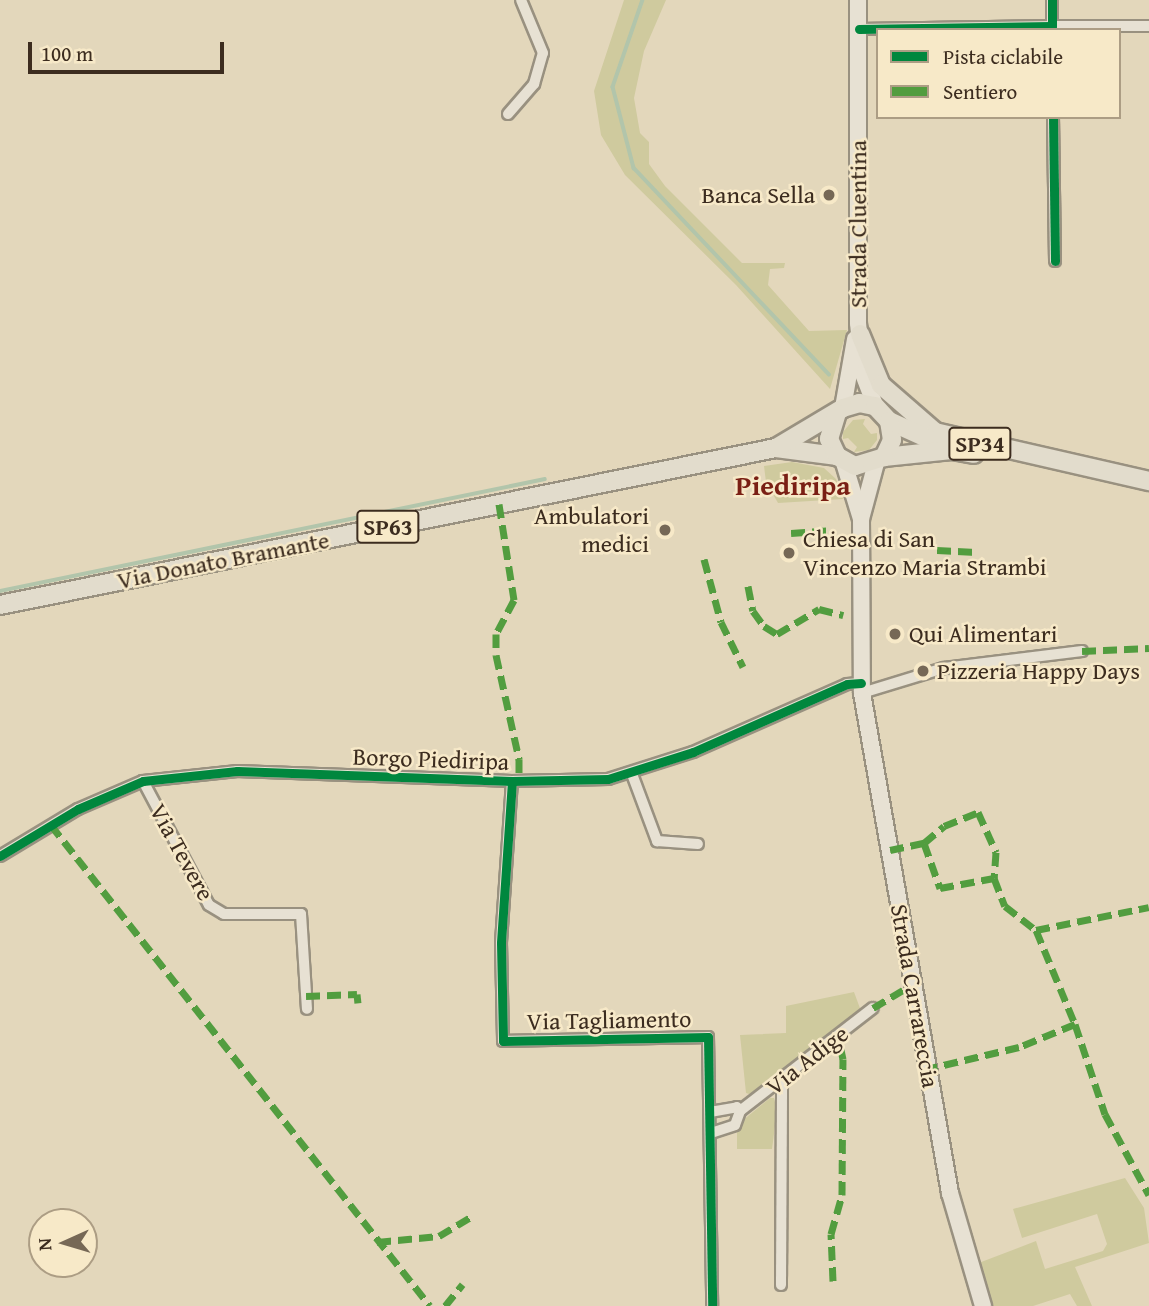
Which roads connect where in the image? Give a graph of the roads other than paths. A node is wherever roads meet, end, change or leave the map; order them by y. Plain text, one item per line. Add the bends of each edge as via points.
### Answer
1 (521, 0) edge
2 (858, 0) edge
3 (1052, 0) edge
4 (1149, 26) edge
5 (1052, 28) edge
6 (859, 29) junction
7 (876, 29) edge
8 (508, 114) dead end
9 (1053, 119) edge
10 (1055, 261) dead end
11 (859, 328) junction
12 (875, 407) junction
13 (840, 411) junction
14 (889, 421) junction
15 (776, 448) junction
16 (952, 450) junction
17 (840, 459) junction
18 (880, 460) junction
19 (1149, 481) edge
20 (861, 519) junction
21 (0, 605) edge
22 (1082, 651) dead end
23 (862, 688) junction
24 (632, 774) junction
25 (143, 781) junction
26 (512, 781) junction
27 (698, 844) dead end
28 (0, 856) edge
29 (873, 1008) dead end
30 (307, 1009) dead end
31 (782, 1079) junction
32 (740, 1111) junction
33 (710, 1112) junction
34 (711, 1133) junction
35 (782, 1285) dead end
36 (712, 1306) edge
37 (983, 1306) edge

1 - 8 street via 543,53 534,84
2 - 6 main road, Strada Cluentina
3 - 5 street
4 - 5 street
6 - 7 street
6 - 11 main road, Strada Cluentina
9 - 10 street
11 - 12 main road, Strada Cluentina via 863,374
11 - 13 main road, Strada Cluentina
11 - 19 main road, SP34 via 881,385 935,432
12 - 13 main road via 859,403
12 - 14 main road
13 - 15 main road, Via Donato Bramante / SP63
13 - 17 main road via 829,439
14 - 16 main road, SP34
14 - 18 main road via 892,439
15 - 17 main road, Via Donato Bramante / SP63
15 - 21 main road, Via Donato Bramante / SP63
16 - 18 main road, SP34
16 - 19 main road, SP34
17 - 18 main road via 855,467
17 - 20 main road
18 - 20 main road
20 - 23 main road
22 - 23 street, Borgo Piediripa via 944,668
23 - 24 street, Borgo Piediripa via 847,684
23 - 37 main road, Strada Carrareccia via 950,1193
24 - 26 street, Borgo Piediripa
24 - 27 street via 657,841
25 - 26 street, Borgo Piediripa via 237,771
25 - 28 street, Borgo Piediripa via 78,809
25 - 30 street, Via Tevere via 209,905 225,914 301,914
26 - 33 street, Via Tagliamento via 500,943 503,1041 708,1037
29 - 31 street, Via Adige
31 - 32 street, Via Adige
31 - 35 street
32 - 33 street, Via Adige via 737,1107
32 - 34 street, Via Adige via 735,1125
33 - 34 street, Via Tagliamento
34 - 36 street, Via Tagliamento

